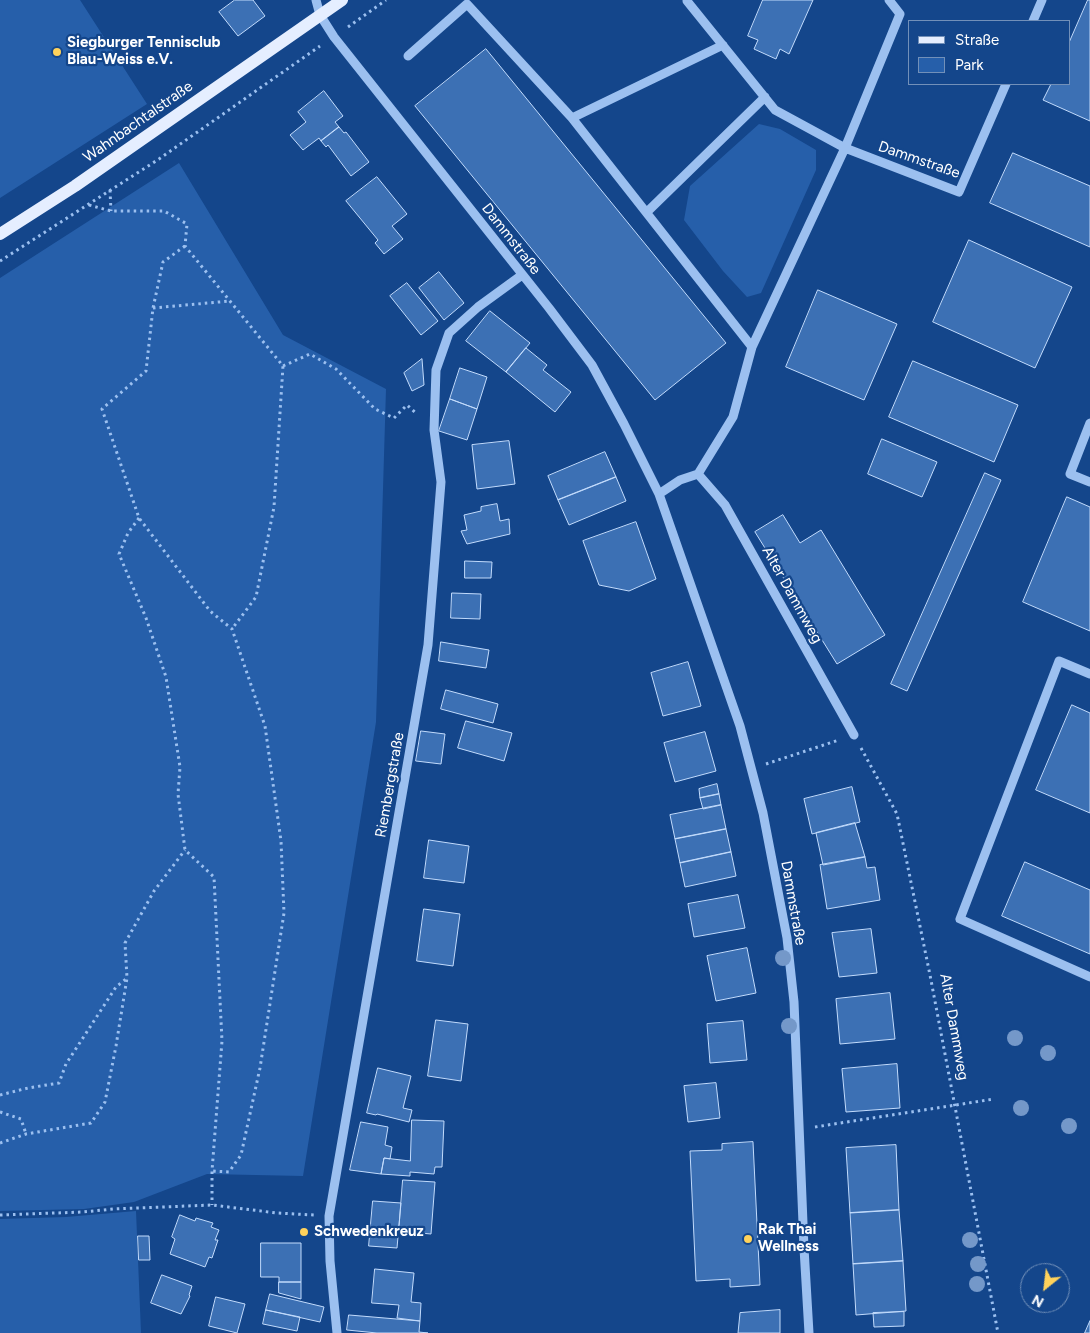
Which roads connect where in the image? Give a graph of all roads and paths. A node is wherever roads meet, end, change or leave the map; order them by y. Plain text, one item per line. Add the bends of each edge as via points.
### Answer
1 (316, 0) edge
2 (342, 0) edge
3 (386, 0) edge
4 (889, 0) edge
5 (1042, 0) edge
6 (687, 1) edge
7 (320, 15) junction
8 (1033, 20) edge
9 (334, 37) junction
10 (724, 45) junction
11 (408, 56) dead end
12 (1006, 85) edge
13 (765, 97) junction
14 (572, 118) junction
15 (845, 148) junction
16 (110, 189) junction
17 (89, 205) junction
18 (111, 211) junction
19 (647, 212) junction
20 (0, 234) edge
21 (185, 246) junction
22 (0, 261) edge
23 (522, 275) junction
24 (230, 302) junction
25 (153, 308) junction
26 (752, 346) junction
27 (284, 366) junction
28 (1090, 423) edge
29 (434, 430) junction
30 (698, 474) junction
31 (1090, 482) edge
32 (659, 494) junction
33 (139, 518) junction
34 (232, 628) junction
35 (1090, 674) edge
36 (854, 735) junction
37 (751, 769) junction
38 (185, 850) junction
39 (1090, 977) edge
40 (127, 978) junction
41 (0, 1095) edge
42 (994, 1099) dead end
43 (954, 1105) junction
44 (0, 1112) edge
45 (799, 1129) junction
46 (26, 1134) junction
47 (0, 1143) edge
48 (212, 1170) junction
49 (212, 1205) junction
50 (0, 1215) edge
51 (330, 1216) junction
52 (337, 1333) edge
53 (810, 1333) edge
54 (998, 1333) edge

1 - 7 street, Dammstraße
2 - 7 main road, Wahnbachtalstraße
3 - 9 path
4 - 15 street via 900,14
5 - 8 street
6 - 10 street, Dammstraße
7 - 9 street, Dammstraße
7 - 20 main road, Wahnbachtalstraße via 75,186
9 - 16 path via 160,159
9 - 23 street, Dammstraße
10 - 13 street, Dammstraße
10 - 14 street
11 - 14 street via 467,4
12 - 15 street, Dammstraße via 959,192
13 - 15 street, Dammstraße via 776,110
13 - 19 street
14 - 19 street
15 - 26 street
16 - 17 path
16 - 18 path
17 - 18 path
17 - 22 path
18 - 21 path via 164,211 187,224
19 - 26 street
21 - 24 path
21 - 25 path via 163,262
23 - 29 street, Riembergstraße via 449,333 436,370
23 - 32 street, Dammstraße via 592,365
24 - 25 path
24 - 27 path
25 - 33 path via 146,371 102,409
26 - 30 street via 733,417
27 - 29 path via 310,354 336,369 375,409 394,418 408,405
27 - 34 path via 274,508 256,597
28 - 31 street via 1070,474
29 - 51 street, Riembergstraße via 441,482 428,645
30 - 32 street via 680,480
30 - 36 street, Alter Dammweg via 725,505
32 - 37 street, Dammstraße via 740,726
33 - 34 path via 210,611
33 - 38 path via 119,554 166,677 180,767 178,794
34 - 48 path via 265,726 281,841 284,913 260,1068 241,1156 229,1172
35 - 39 street via 1059,661 960,919
36 - 37 path
36 - 43 path, Alter Dammweg via 897,814
37 - 45 street, Dammstraße via 763,813 786,938 794,1002
38 - 40 path via 154,892 125,943
38 - 48 path via 214,877 222,1041
40 - 41 path via 116,987 66,1064 59,1083
40 - 46 path via 105,1102 91,1122
42 - 43 path
43 - 45 path
43 - 54 path, Alter Dammweg
44 - 46 path via 21,1119
45 - 53 street, Dammstraße
46 - 47 path
48 - 49 path
49 - 50 path
49 - 51 path
51 - 52 street, Riembergstraße via 330,1261

